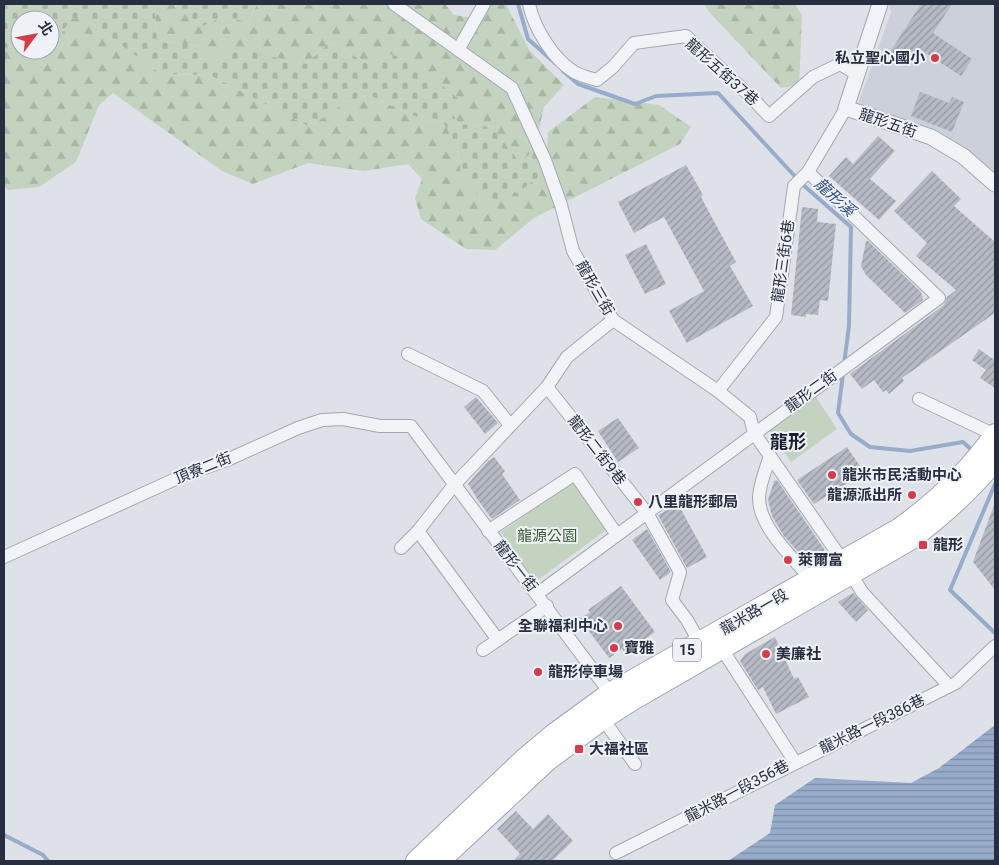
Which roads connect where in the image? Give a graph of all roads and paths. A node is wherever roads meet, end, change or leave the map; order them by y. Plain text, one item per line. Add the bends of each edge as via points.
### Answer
1 (394, 4) edge
2 (484, 4) edge
3 (529, 4) edge
4 (880, 4) edge
5 (458, 50) junction
6 (857, 74) junction
7 (846, 108) junction
8 (806, 174) junction
9 (995, 184) edge
10 (613, 320) junction
11 (408, 354) dead end
12 (547, 387) junction
13 (718, 391) junction
14 (919, 400) dead end
15 (510, 425) junction
16 (411, 426) joint
17 (754, 433) junction
18 (989, 452) edge
19 (770, 456) junction
20 (454, 484) junction
21 (647, 513) junction
22 (418, 531) junction
23 (488, 531) junction
24 (616, 535) junction
25 (401, 548) dead end
26 (4, 557) edge
27 (847, 568) junction
28 (811, 579) junction
29 (537, 594) junction
30 (547, 606) junction
31 (498, 640) junction
32 (700, 643) junction
33 (995, 646) edge
34 (722, 649) junction
35 (483, 650) dead end
36 (949, 686) junction
37 (615, 701) junction
38 (603, 719) junction
39 (795, 762) junction
40 (635, 764) dead end
41 (616, 853) dead end
42 (416, 861) edge
43 (440, 861) edge

1 - 5 street, 龍形三街
2 - 5 street
3 - 6 street, 龍形五街37巷 via 532,19 552,51 575,73 597,80 634,42 686,36 769,116 813,76 840,64
4 - 6 street, 龍形五街
5 - 10 street, 龍形三街 via 512,88 545,160 573,251
6 - 7 street, 龍形五街
7 - 8 street, 龍形三街6巷
7 - 9 street, 龍形五街 via 930,138 963,156
8 - 13 street, 龍形三街6巷 via 794,186 776,317
8 - 17 street, 龍形二街 via 939,298
10 - 12 street via 567,357
10 - 13 street, 龍形三街
11 - 15 street via 483,390
12 - 15 street
12 - 21 street, 龍形二街9巷
13 - 17 street, 龍形三街 via 750,417
14 - 18 street
15 - 20 street
16 - 20 street, 龍形一街
16 - 26 street, 頂寮二街 via 322,420 182,476
17 - 19 street, 龍形三街
17 - 21 street, 龍形二街
18 - 27 main road, 龍米路一段 / 15 via 955,493 924,511
19 - 27 street, 龍形三街
19 - 28 street via 759,499 766,526
20 - 22 street
20 - 23 street, 龍形一街
21 - 24 street, 龍形二街
21 - 32 street, 龍形二街9巷 via 680,572 672,600
22 - 25 street
22 - 31 street
23 - 24 street via 575,474
23 - 29 street, 龍形一街
24 - 29 street, 龍形二街
27 - 28 main road, 龍米路一段 / 15
27 - 34 main road, 龍米路一段 / 15
27 - 36 street via 862,592
28 - 32 main road, 龍米路一段 / 15
29 - 30 street, 龍形一街
30 - 31 street
30 - 37 street, 龍形一街
31 - 35 street
32 - 37 main road, 龍米路一段 / 15
33 - 36 street, 龍米路一段386巷
34 - 37 main road, 龍米路一段 / 15
34 - 39 street, 龍米路一段356巷
36 - 39 street, 龍米路一段386巷
37 - 38 main road, 龍米路一段 / 15
37 - 42 main road, 龍米路一段 / 15 via 555,733
38 - 40 street
38 - 43 main road, 龍米路一段 / 15 via 547,761
39 - 41 street, 龍米路一段356巷

